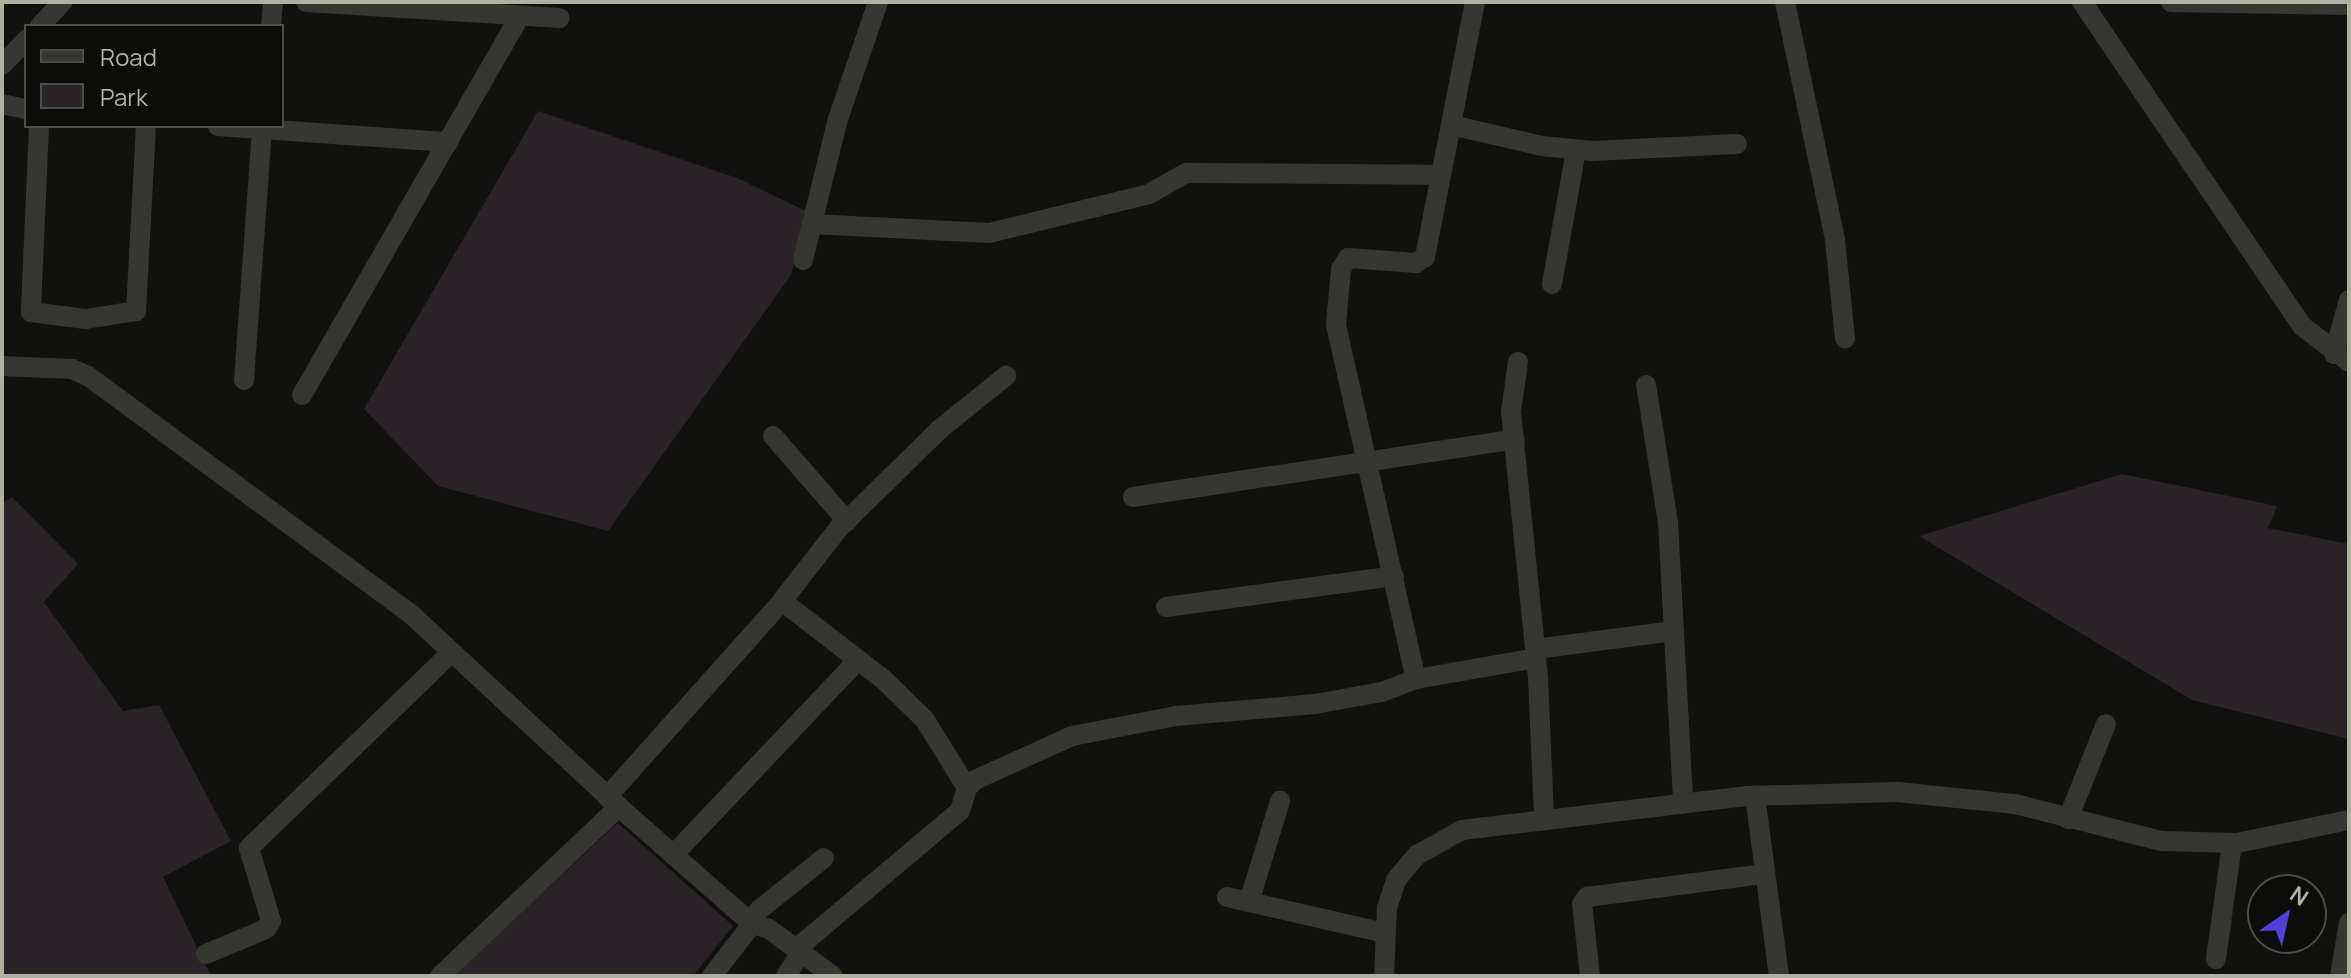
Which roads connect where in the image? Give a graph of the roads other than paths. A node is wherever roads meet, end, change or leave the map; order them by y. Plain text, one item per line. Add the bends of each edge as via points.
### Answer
1 (62, 2) edge
2 (273, 2) edge
3 (306, 2) edge
4 (878, 2) edge
5 (1475, 2) edge
6 (1785, 2) edge
7 (2082, 2) edge
8 (2171, 2) edge
9 (2318, 4) edge
10 (2349, 5) edge
11 (520, 16) junction
12 (559, 18) dead end
13 (42, 24) edge
14 (271, 24) edge
15 (24, 42) edge
16 (2, 65) edge
17 (2, 104) edge
18 (24, 109) edge
19 (1451, 125) junction
20 (39, 128) edge
21 (146, 128) edge
22 (262, 128) edge
23 (448, 142) junction
24 (1737, 144) dead end
25 (1576, 150) junction
26 (1441, 175) junction
27 (812, 224) junction
28 (803, 260) dead end
29 (1552, 284) dead end
30 (2349, 300) edge
31 (1845, 338) dead end
32 (2342, 358) edge
33 (1518, 362) dead end
34 (2, 366) edge
35 (1006, 376) dead end
36 (244, 380) dead end
37 (1646, 385) dead end
38 (302, 395) dead end
39 (773, 436) dead end
40 (1515, 439) junction
41 (1369, 463) junction
42 (1133, 497) dead end
43 (847, 521) junction
44 (1394, 576) junction
45 (782, 601) junction
46 (1166, 607) dead end
47 (1674, 631) junction
48 (451, 653) junction
49 (1536, 653) junction
50 (858, 660) junction
51 (1416, 679) junction
52 (2106, 724) dead end
53 (967, 788) junction
54 (1755, 796) junction
55 (1280, 801) dead end
56 (613, 802) junction
57 (1683, 803) junction
58 (1544, 818) junction
59 (2068, 819) junction
60 (2349, 820) edge
61 (2232, 843) junction
62 (673, 855) junction
63 (824, 858) dead end
64 (1765, 874) junction
65 (1227, 897) dead end
66 (1249, 902) junction
67 (2349, 923) edge
68 (752, 924) junction
69 (1385, 933) junction
70 (798, 951) junction
71 (206, 954) dead end
72 (2216, 959) dead end
73 (440, 976) edge
74 (712, 976) edge
75 (786, 976) edge
76 (833, 976) edge
77 (1384, 976) edge
78 (1590, 976) edge
79 (1779, 976) edge
80 (2340, 976) edge

1 - 13 street
2 - 14 street
3 - 11 street
4 - 27 street via 838,119
5 - 19 street
6 - 31 street via 1835,240
7 - 32 street via 2302,326
8 - 9 street
9 - 10 street
11 - 12 street
11 - 23 street
15 - 16 street
17 - 18 street
19 - 25 street
19 - 26 street
20 - 21 street via 31,312 86,319 136,311
22 - 23 street
22 - 36 street
23 - 38 street
24 - 25 street via 1698,150
25 - 29 street
26 - 27 street via 1186,173 1149,194 989,233
26 - 41 street via 1425,257 1416,263 1348,258 1341,269 1336,325
27 - 28 street
30 - 32 street
33 - 40 street via 1511,412
34 - 48 street via 72,369 88,376 413,616
35 - 43 street via 940,429
37 - 47 street via 1668,522
39 - 43 street
40 - 41 street
40 - 49 street
41 - 42 street
41 - 44 street
43 - 45 street
44 - 46 street
44 - 51 street
45 - 50 street
45 - 56 street
47 - 49 street
47 - 57 street
48 - 56 street
48 - 71 street via 249,848 271,921 266,929
49 - 51 street
49 - 58 street
50 - 53 street via 925,720
50 - 62 street
51 - 53 street via 1382,692 1315,704 1249,707 1102,727
52 - 59 street
53 - 70 street via 960,811
54 - 57 street
54 - 59 street via 1898,792 2015,804
54 - 64 street
55 - 66 street
56 - 62 street
56 - 73 street
57 - 58 street
58 - 69 street via 1462,830 1417,855 1396,880
59 - 61 street via 2161,841
60 - 61 street
61 - 72 street
62 - 68 street
63 - 68 street via 759,910
64 - 78 street via 1587,897 1582,904
64 - 79 street
65 - 66 street
66 - 69 street
67 - 80 street
68 - 70 street
68 - 74 street
69 - 77 street
70 - 75 street
70 - 76 street

